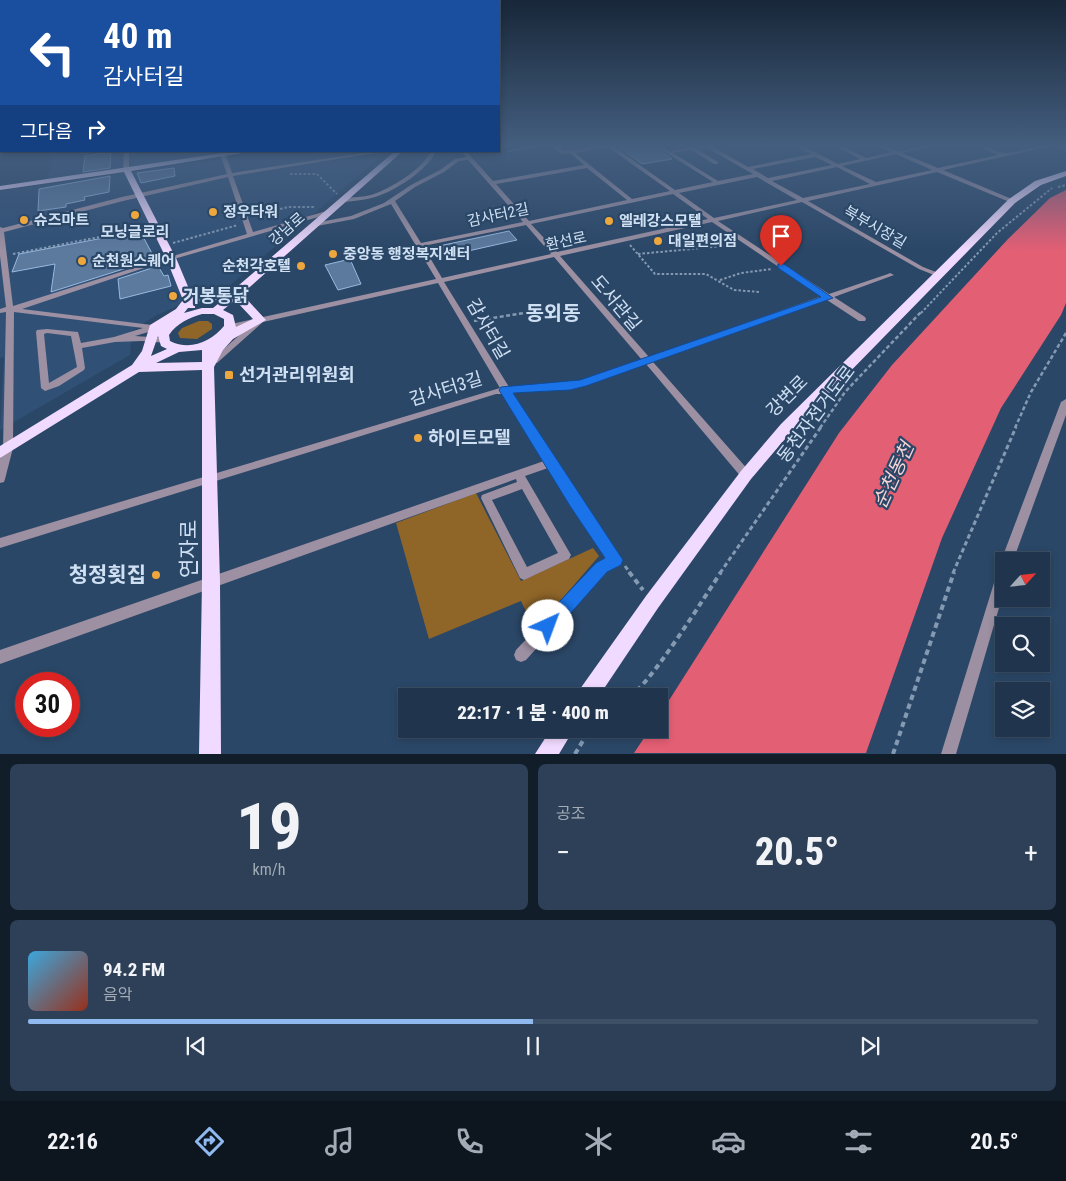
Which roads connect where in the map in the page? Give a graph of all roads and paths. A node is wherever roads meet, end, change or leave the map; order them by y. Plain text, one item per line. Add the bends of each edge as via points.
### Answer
1 (52, 180) edge
2 (131, 180) edge
3 (206, 180) edge
4 (232, 180) edge
5 (322, 180) edge
6 (367, 180) edge
7 (399, 180) edge
8 (424, 180) edge
9 (489, 180) edge
10 (512, 180) edge
11 (606, 180) edge
12 (657, 180) edge
13 (713, 180) edge
14 (725, 180) edge
15 (768, 180) edge
16 (868, 180) edge
17 (894, 180) edge
18 (960, 180) edge
19 (1049, 180) edge
20 (716, 182) junction
21 (492, 184) junction
22 (876, 184) junction
23 (1066, 185) edge
24 (0, 188) edge
25 (673, 192) junction
26 (138, 195) junction
27 (347, 198) junction
28 (630, 200) junction
29 (392, 201) junction
30 (803, 201) junction
31 (1012, 201) junction
32 (333, 210) junction
33 (246, 220) junction
34 (714, 220) junction
35 (527, 222) junction
36 (317, 224) junction
37 (154, 227) junction
38 (0, 230) edge
39 (251, 235) junction
40 (625, 241) junction
41 (746, 243) junction
42 (420, 245) junction
43 (164, 246) junction
44 (638, 254) junction
45 (4, 256) junction
46 (557, 256) junction
47 (170, 258) junction
48 (781, 266) junction
49 (890, 276) dead end
50 (938, 276) junction
51 (720, 280) junction
52 (442, 281) junction
53 (4, 289) edge
54 (760, 292) dead end
55 (236, 294) junction
56 (828, 298) junction
57 (189, 300) junction
58 (10, 309) junction
59 (0, 311) edge
60 (216, 311) junction
61 (530, 312) dead end
62 (194, 313) junction
63 (862, 319) dead end
64 (260, 320) junction
65 (465, 322) junction
66 (230, 327) junction
67 (161, 333) junction
68 (1066, 333) edge
69 (115, 339) junction
70 (152, 340) junction
71 (208, 344) junction
72 (77, 346) junction
73 (178, 348) junction
74 (646, 362) junction
75 (209, 366) junction
76 (136, 368) junction
77 (505, 390) junction
78 (1066, 402) edge
79 (4, 450) edge
80 (0, 459) edge
81 (550, 463) junction
82 (746, 475) junction
83 (210, 477) junction
84 (0, 479) edge
85 (521, 479) junction
86 (0, 543) edge
87 (1010, 552) edge
88 (616, 560) junction
89 (211, 582) junction
90 (995, 600) edge
91 (652, 602) junction
92 (521, 655) dead end
93 (0, 657) edge
94 (593, 688) edge
95 (640, 688) edge
96 (558, 738) edge
97 (585, 738) edge
98 (210, 754) edge
99 (546, 754) edge
100 (575, 754) edge
101 (893, 754) edge
102 (948, 754) edge

1 - 24 main road
2 - 26 main road
3 - 26 street
4 - 33 street
5 - 27 path via 334,193
6 - 27 main road, 강남로
7 - 27 street via 377,195
8 - 29 street
9 - 21 street, 도서관길
10 - 21 street
11 - 28 street
12 - 25 street
13 - 20 street
14 - 20 street, 감사터2길
15 - 30 street, 북부시장길
16 - 22 street
17 - 22 street, 환선로
18 - 31 street
19 - 31 main road, 강변로
20 - 25 street, 감사터2길
21 - 35 street, 도서관길
22 - 30 street, 환선로
23 - 95 path, 동천자전거도로 via 1053,188 997,233 845,392
25 - 28 street, 감사터2길
25 - 34 street
26 - 37 main road
26 - 38 street
27 - 32 main road, 강남로
28 - 35 street, 감사터2길
29 - 36 street via 357,217
29 - 42 street, 감사터길
30 - 34 street, 환선로
30 - 50 street, 북부시장길
31 - 50 main road, 강변로
32 - 33 path via 288,207
32 - 36 main road, 강남로
32 - 39 street
33 - 39 street
33 - 43 path
34 - 40 street, 환선로
34 - 41 street
35 - 42 street, 감사터2길
35 - 46 street, 도서관길
36 - 55 main road, 강남로
37 - 43 main road
37 - 45 path
38 - 45 street
39 - 47 street
40 - 44 path
40 - 46 street, 환선로
41 - 44 path
41 - 48 street
42 - 52 street, 감사터길
43 - 47 main road
44 - 51 path via 656,274 702,273
45 - 53 street
46 - 52 street, 환선로
46 - 74 street, 도서관길
47 - 57 main road
47 - 58 street
48 - 51 path
48 - 56 street
49 - 56 street, 감사터3길
50 - 82 main road, 강변로 via 786,428
51 - 54 path via 734,290
52 - 64 street, 환선로
52 - 65 street, 감사터길
53 - 58 street
55 - 57 main road
55 - 60 main road, 강남로
55 - 64 main road
56 - 63 street
56 - 74 street, 감사터3길
57 - 62 main road
57 - 67 main road
58 - 59 street
58 - 67 street
58 - 79 street
60 - 62 main road
60 - 66 main road via 228,317
61 - 65 path
62 - 67 main road via 177,320
64 - 66 street, 환선로
64 - 75 main road via 233,332 216,350
65 - 77 street, 감사터길
66 - 71 main road
67 - 69 street
67 - 70 main road
67 - 73 main road via 170,346
68 - 101 path via 1031,392 958,559
69 - 70 street
69 - 72 street
70 - 76 main road
71 - 73 main road
71 - 75 main road, 연자로
72 - 72 street via 75,334 40,332 45,388 81,368
73 - 76 main road
74 - 77 street, 감사터3길 via 570,386
74 - 82 street, 도서관길
75 - 76 main road
75 - 83 main road, 연자로
76 - 79 main road
77 - 81 street, 감사터길
77 - 83 street, 감사터3길
78 - 87 street
79 - 80 street
79 - 84 street
81 - 85 street
81 - 88 street, 감사터길
82 - 91 main road, 강변로
83 - 86 street, 감사터3길
83 - 89 main road, 연자로
85 - 85 street via 565,555 524,574 486,498
85 - 89 street
88 - 91 path via 623,564
88 - 92 street via 602,568
89 - 93 street
89 - 98 main road, 연자로
90 - 102 street
91 - 94 main road, 강변로
96 - 99 main road
97 - 100 path

